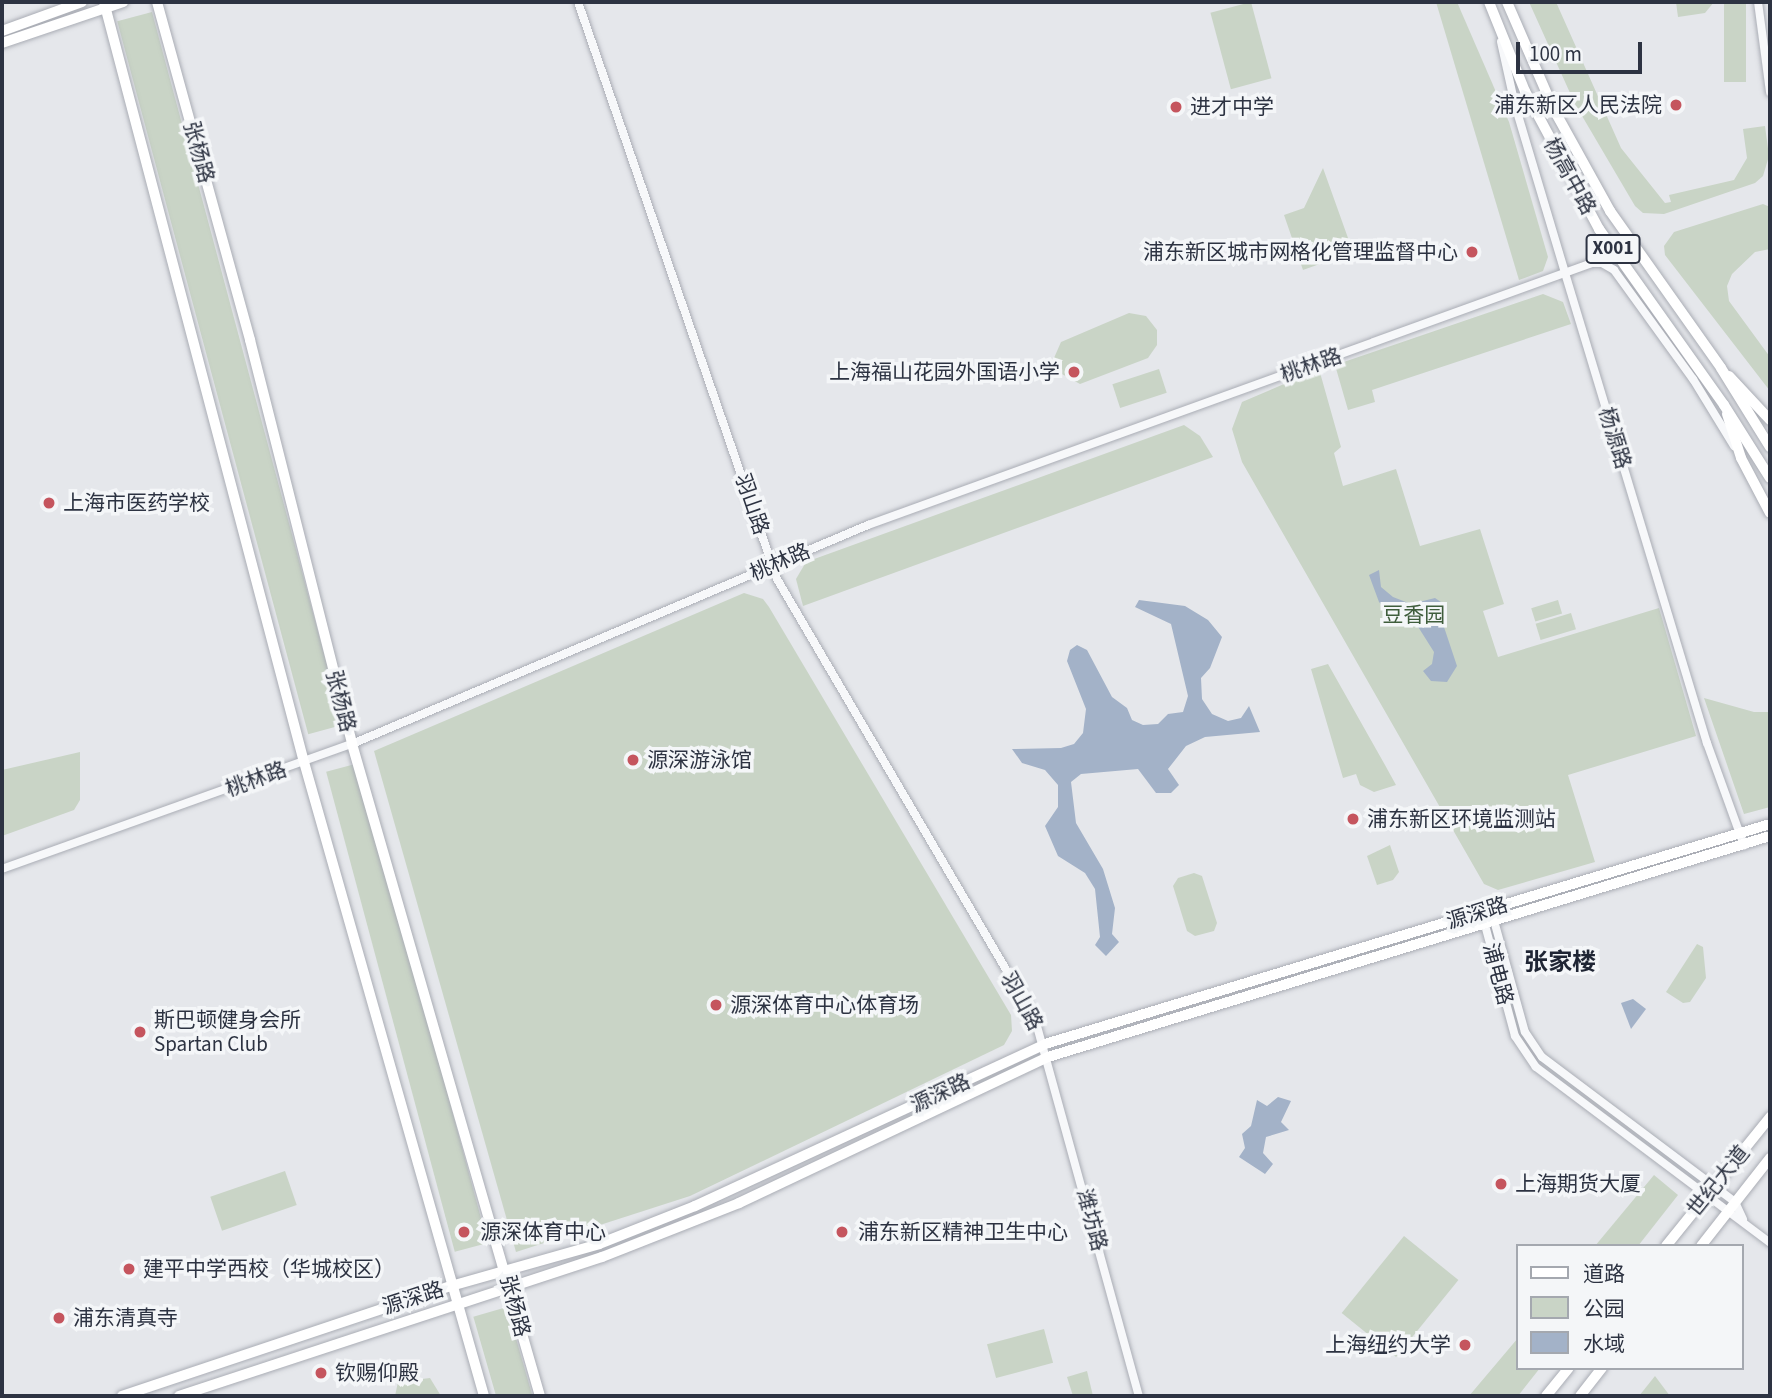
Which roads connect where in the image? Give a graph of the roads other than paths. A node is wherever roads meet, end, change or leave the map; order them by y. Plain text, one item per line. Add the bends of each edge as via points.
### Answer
1 (82, 2) edge
2 (123, 2) edge
3 (157, 2) edge
4 (578, 2) edge
5 (1489, 2) edge
6 (1507, 2) edge
7 (1758, 2) edge
8 (105, 4) edge
9 (1499, 29) junction
10 (2, 31) edge
11 (2, 43) edge
12 (1770, 92) edge
13 (1564, 273) junction
14 (1721, 368) junction
15 (1724, 404) junction
16 (1770, 420) edge
17 (1770, 447) edge
18 (1741, 457) junction
19 (1770, 478) edge
20 (1770, 513) edge
21 (772, 565) junction
22 (352, 744) junction
23 (304, 762) junction
24 (1770, 824) edge
25 (1739, 833) junction
26 (1770, 836) edge
27 (1744, 845) junction
28 (2, 869) edge
29 (1487, 910) junction
30 (1496, 921) junction
31 (1485, 925) junction
32 (1045, 1044) junction
33 (1048, 1057) junction
34 (1770, 1117) edge
35 (1770, 1158) edge
36 (1713, 1186) junction
37 (1706, 1195) junction
38 (1732, 1207) junction
39 (1770, 1243) edge
40 (1668, 1244) edge
41 (1703, 1244) edge
42 (506, 1272) junction
43 (451, 1286) junction
44 (509, 1286) junction
45 (456, 1303) junction
46 (1567, 1370) edge
47 (1600, 1370) edge
48 (122, 1396) edge
49 (179, 1396) edge
50 (484, 1396) edge
51 (540, 1396) edge
52 (1139, 1396) edge
53 (1546, 1396) edge
54 (1580, 1396) edge

1 - 10 main road
2 - 8 main road
3 - 22 main road, 张杨路 via 250,340
4 - 21 street, 羽山路
5 - 9 main road, 杨高中路 / X001
6 - 14 main road, 杨高中路 / X001 via 1553,108 1610,211
7 - 12 street
8 - 11 main road
8 - 23 main road
9 - 13 street, 杨源路 via 1514,105
9 - 15 main road, 杨高中路 / X001 via 1531,103 1599,229
13 - 18 street, X001 via 1596,262 1614,270 1693,379
13 - 21 street, 桃林路 via 868,525
13 - 25 street, 杨源路 via 1707,743
14 - 16 main road, 杨高中路 / X001
14 - 17 main road, 杨高中路 / X001
15 - 18 main road, 杨高中路 / X001
15 - 19 main road, 杨高中路 / X001
18 - 20 main road, 杨高中路 / X001
21 - 22 street, 桃林路
21 - 32 street, 羽山路 via 1035,1019
22 - 23 street, 桃林路
22 - 42 main road, 张杨路
23 - 28 street, 桃林路
23 - 43 main road
24 - 25 main road, 源深路
25 - 27 street, 杨源路
25 - 29 main road, 源深路
26 - 27 main road, 源深路
27 - 30 main road, 源深路
29 - 30 street, 浦电路
29 - 31 street, 浦电路
29 - 32 main road, 源深路
30 - 31 main road, 源深路
30 - 36 street, 浦电路 via 1525,1032 1542,1057
31 - 33 main road, 源深路
31 - 37 street, 浦电路 via 1515,1036 1536,1068
32 - 33 street, 潍坊路
32 - 42 main road, 源深路 via 695,1206 599,1244
33 - 44 main road, 源深路 via 738,1203 602,1257
33 - 52 street, 潍坊路
34 - 36 main road, 世纪大道
35 - 38 main road, 世纪大道
36 - 37 main road, 世纪大道
36 - 38 street, 浦电路
37 - 38 street, 浦电路
37 - 40 main road, 世纪大道
38 - 39 street, 浦电路
38 - 41 main road, 世纪大道
42 - 43 main road, 源深路
42 - 44 main road, 张杨路
43 - 45 main road
43 - 48 main road, 源深路
44 - 45 main road, 源深路
44 - 51 main road, 张杨路
45 - 49 main road, 源深路
45 - 50 main road
46 - 53 main road
47 - 54 main road

